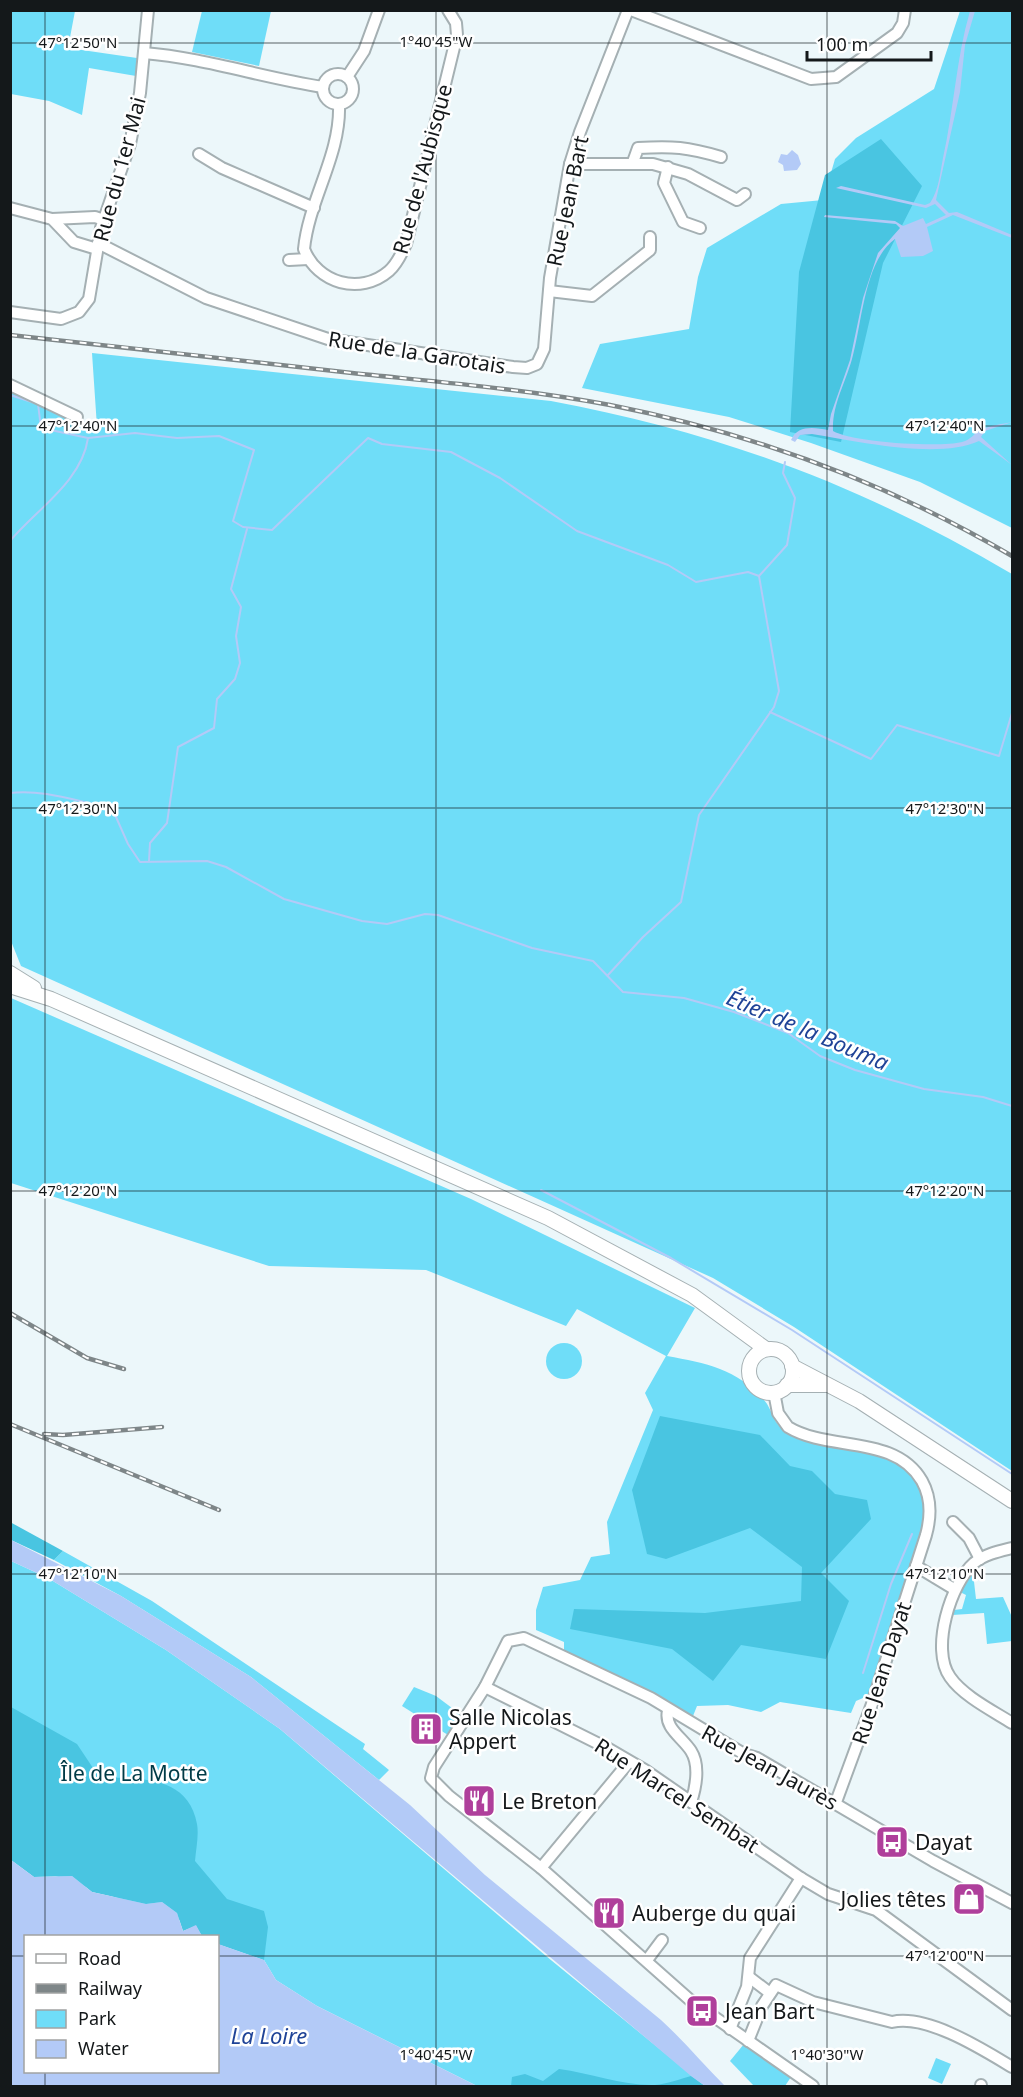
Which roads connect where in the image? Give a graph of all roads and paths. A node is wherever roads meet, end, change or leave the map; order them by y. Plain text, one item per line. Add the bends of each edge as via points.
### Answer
1 (148, 10) edge
2 (379, 10) edge
3 (448, 10) edge
4 (629, 10) edge
5 (905, 10) edge
6 (144, 53) junction
7 (347, 77) junction
8 (323, 87) junction
9 (339, 104) junction
10 (199, 154) dead end
11 (721, 157) dead end
12 (633, 162) junction
13 (570, 164) junction
14 (668, 167) junction
15 (745, 194) dead end
16 (10, 208) edge
17 (314, 208) junction
18 (52, 219) junction
19 (104, 220) junction
20 (700, 228) dead end
21 (650, 237) dead end
22 (98, 246) junction
23 (308, 259) junction
24 (289, 260) dead end
25 (549, 291) junction
26 (10, 312) edge
27 (546, 327) joint
28 (10, 385) edge
29 (77, 417) dead end
30 (10, 973) edge
31 (10, 986) edge
32 (51, 999) junction
33 (734, 1327) junction
34 (766, 1349) junction
35 (750, 1362) junction
36 (792, 1365) junction
37 (827, 1385) junction
38 (787, 1386) junction
39 (774, 1392) junction
40 (1012, 1501) edge
41 (954, 1522) dead end
42 (1012, 1548) edge
43 (980, 1559) junction
44 (916, 1566) junction
45 (954, 1589) junction
46 (485, 1687) junction
47 (668, 1711) junction
48 (1012, 1723) edge
49 (629, 1762) junction
50 (691, 1802) junction
51 (836, 1802) junction
52 (541, 1868) junction
53 (801, 1878) junction
54 (1012, 1903) edge
55 (662, 1940) dead end
56 (647, 1960) junction
57 (749, 1977) junction
58 (773, 1989) junction
59 (1012, 2010) edge
60 (730, 2029) junction
61 (748, 2041) junction
62 (1012, 2067) edge
63 (813, 2086) edge

1 - 6 street, Rue du 1er Mai
2 - 7 street via 364,51
3 - 23 street, Rue de l'Aubisque via 456,23 457,35 399,260 377,278 350,284 327,279
4 - 5 street via 812,79 825,80 836,77 897,33
4 - 13 street, Rue Jean Bart via 579,132
6 - 8 street via 183,57 280,81
6 - 19 street, Rue du 1er Mai via 130,144
7 - 8 street via 330,76
7 - 9 street via 351,95
8 - 9 street via 327,99
9 - 17 street via 340,128
10 - 17 street
11 - 12 street via 673,146 638,148
12 - 13 street
12 - 14 street
13 - 25 street, Rue Jean Bart
14 - 15 street via 700,180 728,198 737,200
14 - 20 street via 664,183 683,222
16 - 18 street
17 - 23 street via 305,240
18 - 19 street
18 - 22 street, Rue de la Garotais via 74,242
19 - 22 street, Rue du 1er Mai
21 - 25 street via 650,250 592,296
22 - 26 street, Rue du 1er Mai via 89,299 79,312 55,319
22 - 27 street, Rue de la Garotais via 206,298 351,344 527,368 542,357
23 - 24 street
25 - 27 street, Rue Jean Bart
28 - 29 street
30 - 32 main road
31 - 32 main road
32 - 33 main road via 548,1218 692,1295
33 - 34 main road
33 - 35 main road
34 - 35 main road
34 - 36 main road via 783,1352
35 - 39 main road via 753,1384 762,1391
36 - 37 main road
36 - 38 main road
37 - 38 main road
37 - 40 main road via 882,1415
38 - 39 main road
39 - 44 street, Rue Jean Dayat via 780,1418 794,1430 891,1454 916,1473 927,1493 930,1514
41 - 43 street via 969,1538
42 - 43 street
43 - 45 street
44 - 45 street
44 - 51 street, Rue Jean Dayat
45 - 48 street via 943,1646 948,1676
46 - 47 street, Rue Jean Jaurès via 508,1641 525,1638 651,1698
46 - 49 street, Rue Marcel Sembat
46 - 52 street via 434,1767 431,1778 448,1796
47 - 50 street via 668,1724 694,1758 696,1788
47 - 51 street, Rue Jean Jaurès
49 - 50 street, Rue Marcel Sembat
49 - 52 street
50 - 53 street, Rue Marcel Sembat
51 - 54 street, Rue Jean Jaurès via 933,1862
52 - 56 street
53 - 57 street via 750,1958
53 - 59 street, Rue Marcel Sembat via 828,1894 876,1910
55 - 56 street
56 - 60 street via 690,2000
57 - 58 street
57 - 60 street
58 - 61 street
58 - 62 street via 892,2022 905,2019 951,2034
60 - 61 street
61 - 63 street

